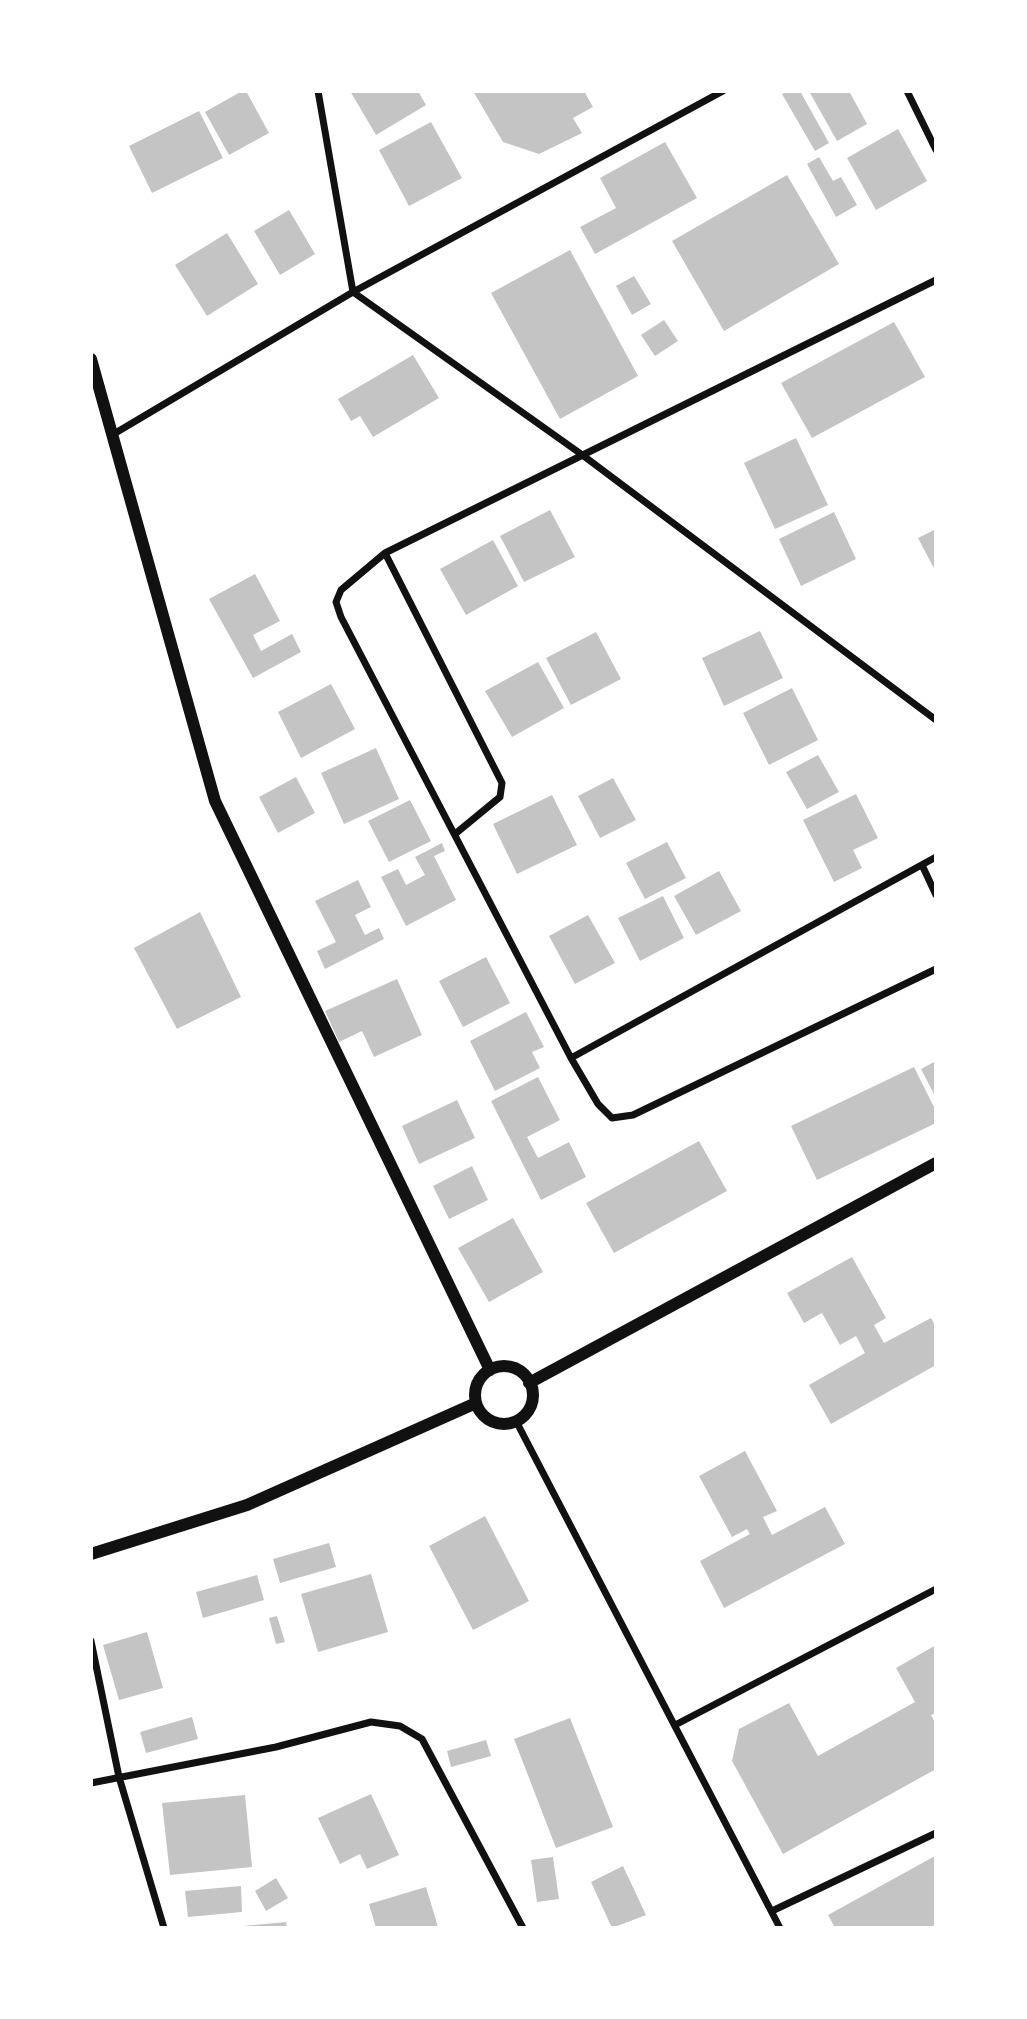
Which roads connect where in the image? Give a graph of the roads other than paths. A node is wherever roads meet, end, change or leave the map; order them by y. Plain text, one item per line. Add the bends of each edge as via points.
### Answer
1 (318, 91) edge
2 (723, 91) edge
3 (907, 91) edge
4 (936, 150) edge
5 (936, 280) edge
6 (353, 292) junction
7 (91, 359) edge
8 (111, 435) junction
9 (581, 454) junction
10 (385, 553) junction
11 (936, 720) edge
12 (455, 834) junction
13 (936, 857) edge
14 (922, 865) junction
15 (936, 895) edge
16 (936, 969) edge
17 (571, 1058) junction
18 (936, 1163) edge
19 (490, 1370) junction
20 (529, 1382) junction
21 (476, 1403) junction
22 (516, 1420) junction
23 (91, 1554) edge
24 (936, 1589) edge
25 (91, 1641) edge
26 (677, 1724) junction
27 (120, 1777) junction
28 (91, 1783) edge
29 (936, 1833) edge
30 (772, 1911) junction
31 (164, 1928) edge
32 (523, 1928) edge
33 (780, 1928) edge

1 - 6 street
2 - 6 street
3 - 4 street
5 - 9 street
6 - 8 street
6 - 9 street
7 - 8 street
8 - 19 street via 215,800
9 - 10 street
9 - 11 street
10 - 12 street via 502,783 500,797
10 - 12 street via 341,590 336,601
12 - 17 street
13 - 14 street
14 - 15 street
14 - 17 street
16 - 17 street via 634,1115 612,1118 598,1104
18 - 20 street
19 - 20 street via 518,1370
19 - 21 street via 478,1381
20 - 22 street via 529,1409
21 - 22 street via 489,1420 500,1424
21 - 23 street via 247,1505
22 - 26 street
24 - 26 street
25 - 27 street
26 - 30 street
27 - 28 street
27 - 31 street
27 - 32 street via 276,1747 371,1722 400,1726 422,1739
29 - 30 street
30 - 33 street

